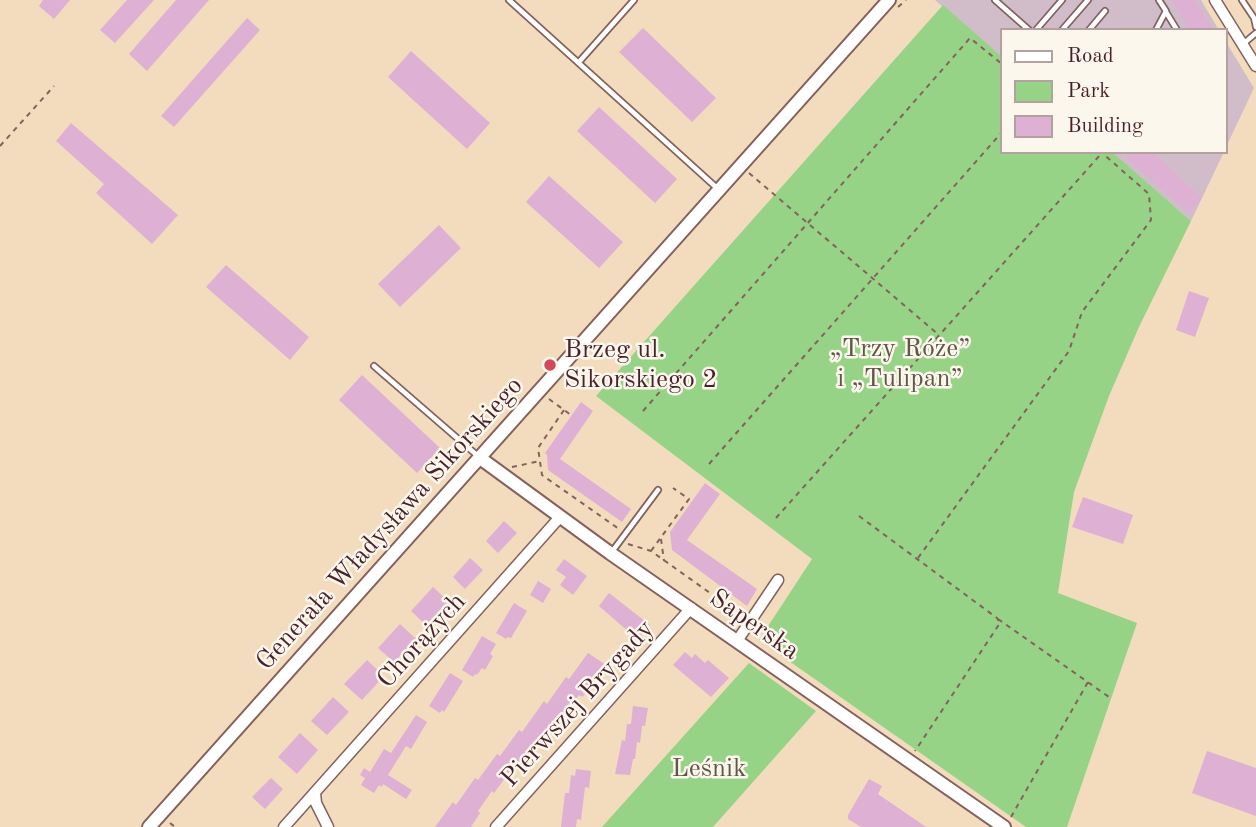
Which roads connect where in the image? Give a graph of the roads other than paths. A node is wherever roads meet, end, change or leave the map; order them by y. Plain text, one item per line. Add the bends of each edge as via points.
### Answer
1 (509, 0) edge
2 (634, 0) edge
3 (889, 0) edge
4 (995, 0) edge
5 (1062, 0) edge
6 (1088, 0) edge
7 (1159, 0) edge
8 (1215, 0) edge
9 (1242, 0) edge
10 (1105, 11) dead end
11 (1166, 11) junction
12 (1256, 27) edge
13 (1027, 28) edge
14 (1037, 28) edge
15 (1064, 28) edge
16 (1091, 28) edge
17 (1157, 28) edge
18 (1176, 28) edge
19 (1256, 33) edge
20 (1242, 44) junction
21 (579, 62) junction
22 (1256, 66) edge
23 (719, 190) junction
24 (374, 366) dead end
25 (480, 458) junction
26 (658, 490) dead end
27 (560, 517) junction
28 (610, 554) junction
29 (778, 580) dead end
30 (691, 608) junction
31 (737, 642) junction
32 (315, 793) junction
33 (149, 827) edge
34 (284, 827) edge
35 (328, 827) edge
36 (496, 827) edge
37 (1005, 827) edge

1 - 21 lane
2 - 21 lane
3 - 23 main road, Generała Władysława Sikorskiego
4 - 13 lane
5 - 14 lane
6 - 15 lane
7 - 11 lane
8 - 20 street
9 - 12 lane
10 - 16 lane
11 - 17 lane
11 - 18 lane
19 - 20 lane
20 - 22 street
21 - 23 lane
23 - 25 main road, Generała Władysława Sikorskiego
24 - 25 lane
25 - 27 main road, Saperska
25 - 33 main road, Generała Władysława Sikorskiego
26 - 28 lane
27 - 28 main road, Saperska
27 - 32 street, Chorążych
28 - 30 main road, Saperska
29 - 31 street
30 - 31 main road, Saperska
30 - 36 street, Pierwszej Brygady
31 - 37 main road, Saperska
32 - 34 street, Chorążych
32 - 35 street

